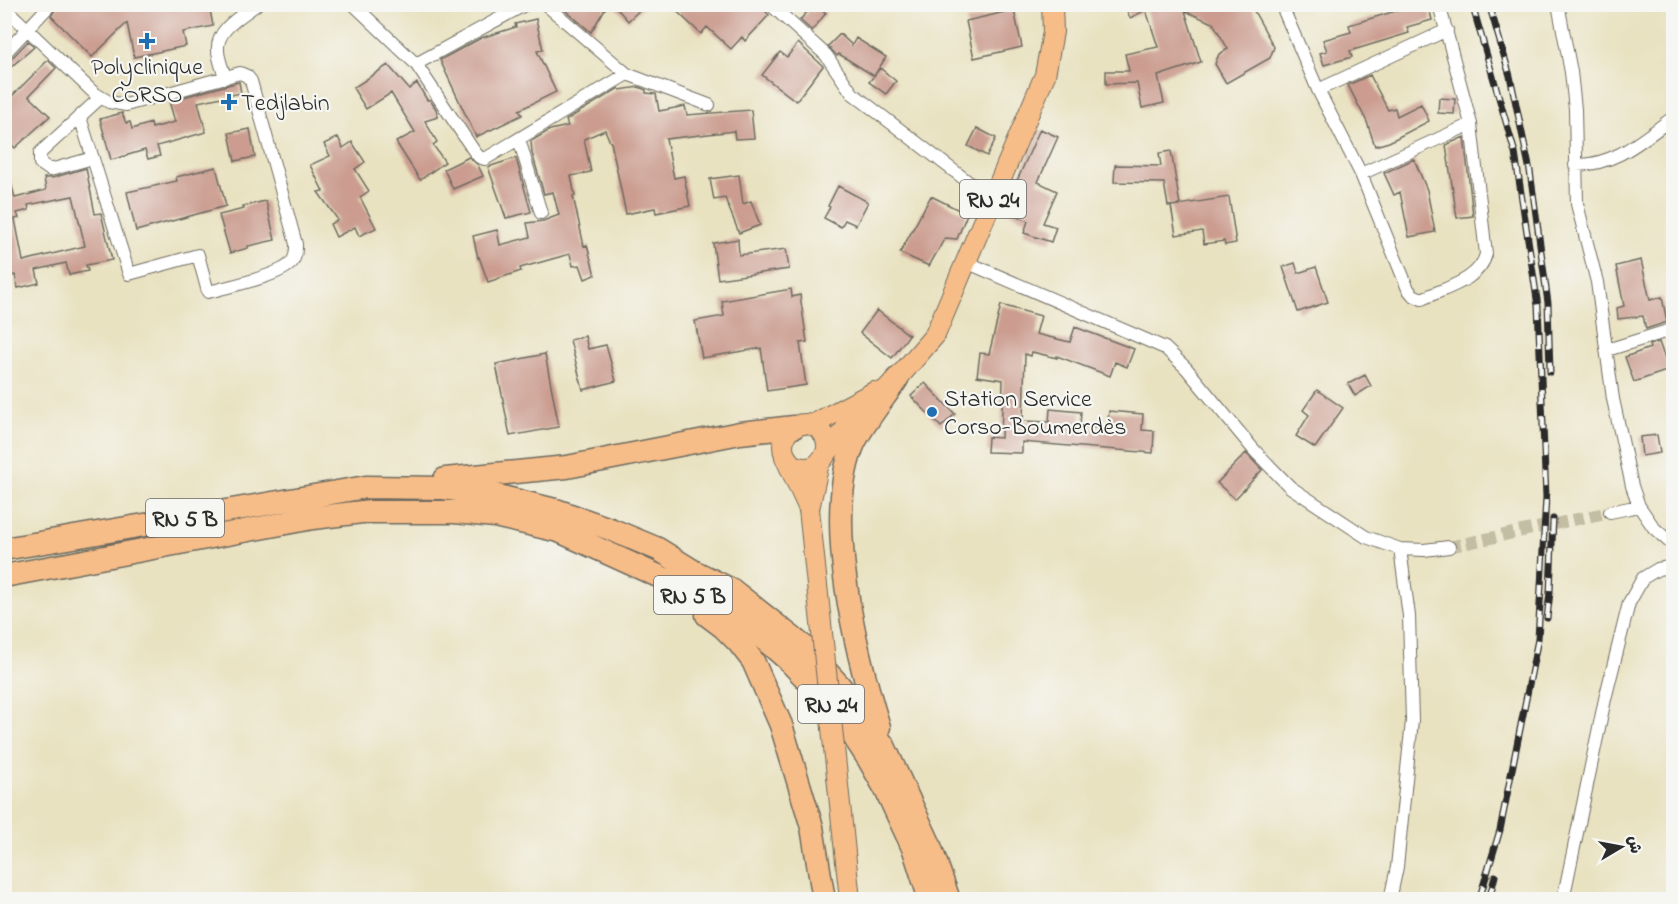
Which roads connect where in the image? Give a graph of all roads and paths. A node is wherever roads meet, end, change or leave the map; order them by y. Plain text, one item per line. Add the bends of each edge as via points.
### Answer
1 (51, 4) edge
2 (256, 4) edge
3 (353, 4) edge
4 (526, 4) edge
5 (545, 4) edge
6 (770, 4) edge
7 (1052, 4) edge
8 (1439, 4) edge
9 (1558, 4) edge
10 (1286, 6) edge
11 (4, 7) edge
12 (28, 30) junction
13 (1447, 30) junction
14 (4, 54) edge
15 (416, 64) junction
16 (627, 74) junction
17 (225, 78) junction
18 (1318, 90) junction
19 (101, 98) junction
20 (709, 105) dead end
21 (80, 117) junction
22 (1674, 117) edge
23 (1471, 124) junction
24 (519, 139) junction
25 (93, 158) junction
26 (1575, 165) junction
27 (1361, 174) junction
28 (992, 200) junction
29 (541, 213) dead end
30 (966, 261) junction
31 (1674, 329) edge
32 (1607, 350) junction
33 (897, 379) junction
34 (803, 426) junction
35 (784, 454) junction
36 (819, 463) junction
37 (366, 487) junction
38 (1639, 506) junction
39 (809, 509) junction
40 (1610, 512) tunnel mouth
41 (559, 531) junction
42 (1674, 546) edge
43 (1449, 547) tunnel mouth
44 (4, 549) edge
45 (1400, 549) junction
46 (1674, 566) edge
47 (4, 576) edge
48 (884, 746) junction
49 (824, 900) edge
50 (850, 900) edge
51 (930, 900) edge
52 (949, 900) edge
53 (1390, 900) edge
54 (1563, 900) edge

1 - 12 street
2 - 17 street via 218,40
3 - 15 street
4 - 15 street
5 - 16 street
6 - 28 street via 825,55 852,93
7 - 28 main road, RN 24 via 1053,32 1045,75
8 - 13 street
9 - 26 street via 1575,109
10 - 18 street
11 - 12 street
12 - 14 street
12 - 19 street
13 - 18 street
13 - 23 street
15 - 24 street via 479,157 485,159
16 - 20 street
16 - 24 street
17 - 19 street via 126,105
17 - 25 street via 240,73 251,81 296,244 291,263 281,271 208,292 198,255 129,274
18 - 27 street
19 - 21 street
21 - 25 street
21 - 25 street via 40,153 40,163 50,170
22 - 26 street via 1614,159 1595,165
23 - 27 street
23 - 27 street via 1486,254 1484,265 1476,273 1422,299 1408,289
24 - 29 street
26 - 32 street via 1577,204 1597,282
28 - 30 main road, RN 24
30 - 33 main road, RN 24 via 935,335
30 - 45 street via 1165,348 1290,487 1366,537
31 - 32 street
32 - 38 street via 1613,399
33 - 34 main road
33 - 36 main road via 847,427
33 - 48 highway via 853,445 844,473 840,523 857,647
34 - 35 main road via 784,438
34 - 36 main road via 821,432 825,438 826,450
34 - 37 highway via 740,433 567,467
35 - 36 main road via 801,468
35 - 39 main road
36 - 39 main road
37 - 44 highway, RN 5 B
37 - 48 highway, RN 5 B via 444,488 498,496 560,511 658,549 732,590 802,646 839,685
38 - 40 street
38 - 42 street via 1654,528
39 - 50 main road, RN 24, bridge
41 - 47 highway, RN 5 B via 495,516 362,512
41 - 49 highway via 698,609 723,627 753,661 781,725 812,827
41 - 51 highway, RN 5 B via 667,580 749,626 788,660 847,726 869,760 914,850
43 - 45 street
45 - 53 street via 1409,616 1412,720
46 - 54 street via 1643,578 1629,603
48 - 52 highway, RN 5 B via 929,843

